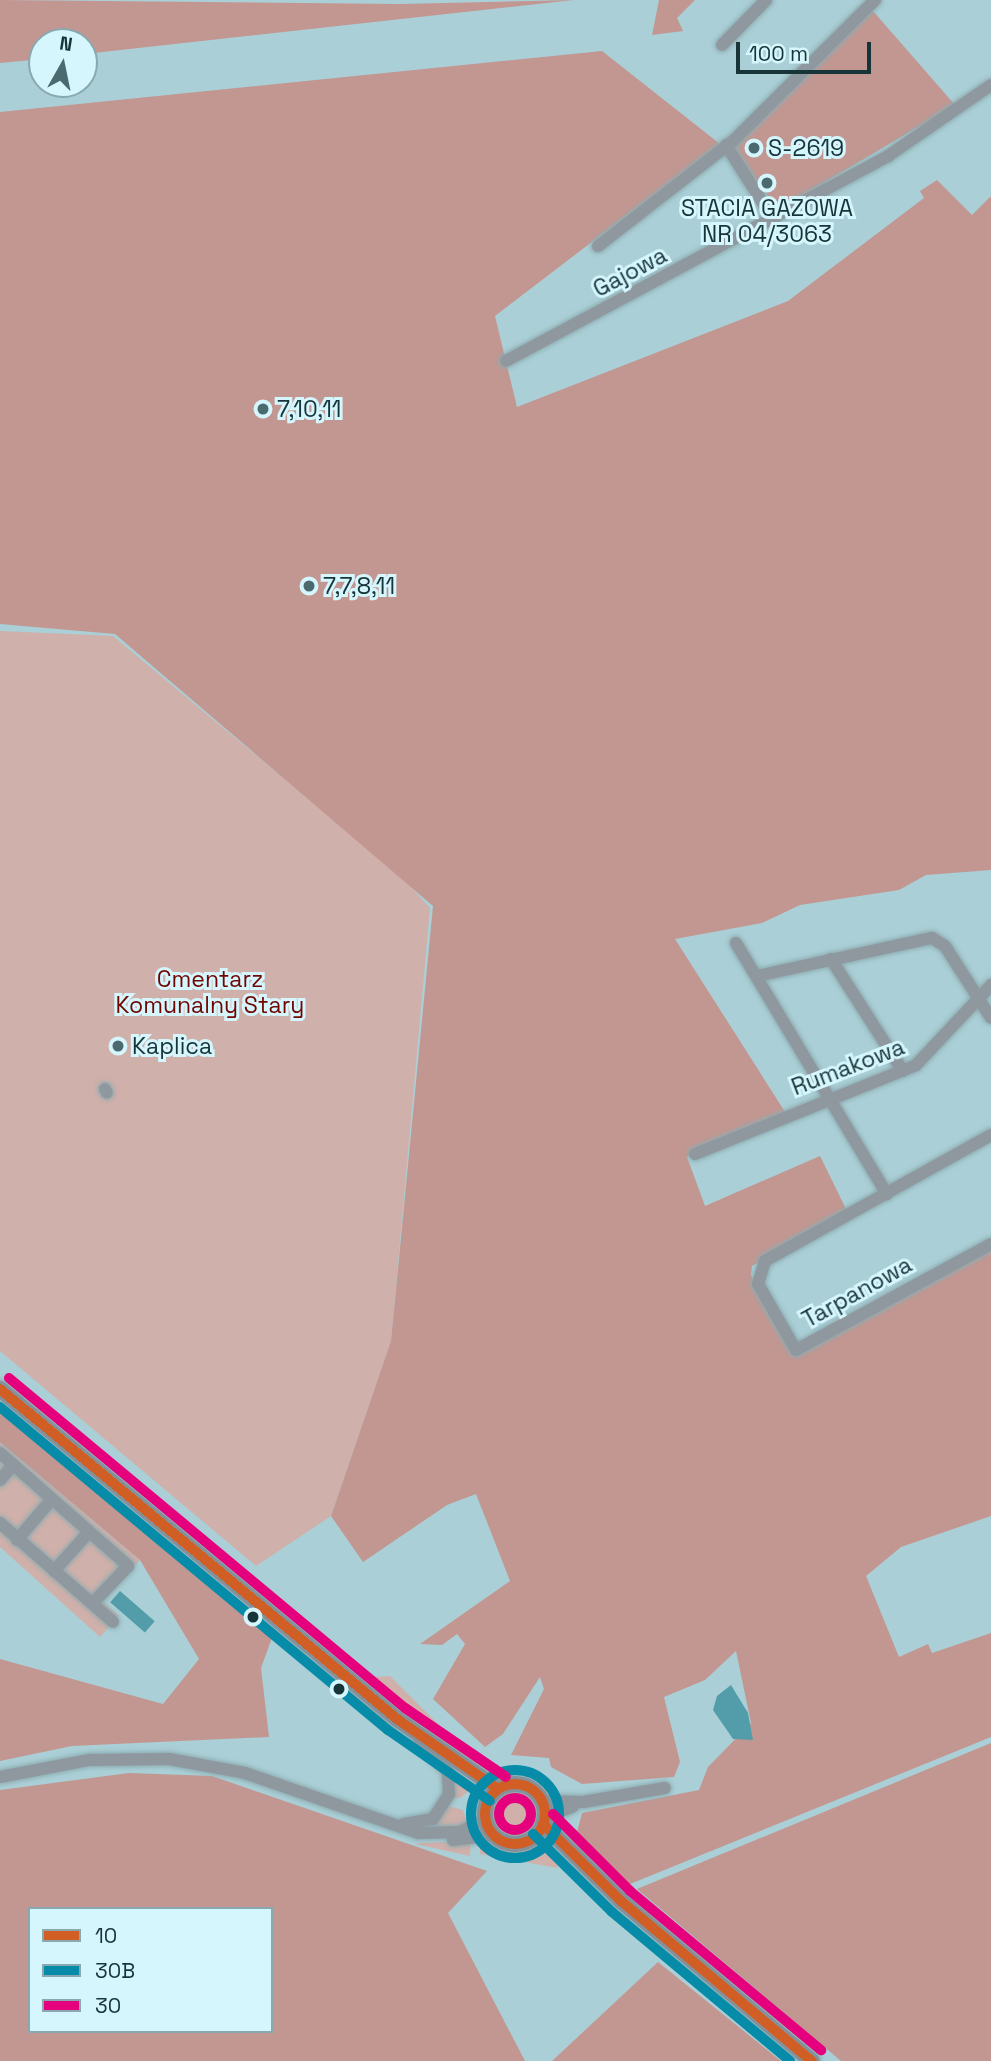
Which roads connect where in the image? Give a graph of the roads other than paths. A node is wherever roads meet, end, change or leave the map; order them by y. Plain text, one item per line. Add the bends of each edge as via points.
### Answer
1 (766, 0) edge
2 (875, 0) edge
3 (722, 45) dead end
4 (991, 85) edge
5 (726, 145) junction
6 (774, 220) junction
7 (598, 246) dead end
8 (506, 361) dead end
9 (736, 943) dead end
10 (831, 959) junction
11 (757, 976) junction
12 (991, 985) edge
13 (980, 998) junction
14 (991, 1018) edge
15 (903, 1071) junction
16 (833, 1097) junction
17 (991, 1135) edge
18 (695, 1154) dead end
19 (887, 1194) junction
20 (991, 1244) edge
21 (0, 1389) edge
22 (0, 1453) edge
23 (13, 1465) junction
24 (0, 1480) edge
25 (52, 1499) junction
26 (0, 1523) edge
27 (89, 1532) junction
28 (17, 1539) junction
29 (54, 1572) junction
30 (92, 1604) junction
31 (113, 1622) dead end
32 (416, 1734) junction
33 (443, 1754) junction
34 (0, 1777) edge
35 (665, 1788) dead end
36 (498, 1789) junction
37 (542, 1801) junction
38 (583, 1802) junction
39 (486, 1810) junction
40 (352, 1811) junction
41 (372, 1820) junction
42 (544, 1821) junction
43 (494, 1835) junction
44 (530, 1839) junction
45 (621, 1900) junction
46 (812, 2061) edge

1 - 3 street
2 - 5 street, Gajowa
4 - 6 street, Gajowa via 922,137
5 - 6 street
5 - 7 street, Gajowa
6 - 8 street, Gajowa
9 - 11 street
10 - 11 street
10 - 13 street via 932,938 945,946
10 - 15 street
11 - 16 street
12 - 13 street, Rumakowa
13 - 14 street
13 - 15 street, Rumakowa via 927,1056
15 - 16 street, Rumakowa
16 - 18 street, Rumakowa
16 - 19 street
17 - 19 street
19 - 20 street, Tarpanowa via 765,1261 758,1283 796,1350
21 - 32 main road
22 - 23 street
23 - 24 street
23 - 25 street
25 - 27 street
25 - 28 street
26 - 28 street
27 - 29 street
27 - 30 street via 128,1566
28 - 29 street
29 - 30 street
30 - 31 street
32 - 33 main road
32 - 40 street via 448,1772 450,1794 442,1809 415,1825
33 - 36 main road
33 - 39 main road
34 - 40 street via 89,1760 169,1759 222,1767
35 - 38 street
36 - 37 main road via 523,1785
36 - 39 main road
37 - 38 street
37 - 42 main road
38 - 42 street
39 - 41 street via 439,1834
39 - 43 main road
40 - 41 street
41 - 43 street via 418,1838
42 - 44 main road
42 - 45 main road
43 - 44 main road via 512,1843
44 - 45 main road
45 - 46 main road

